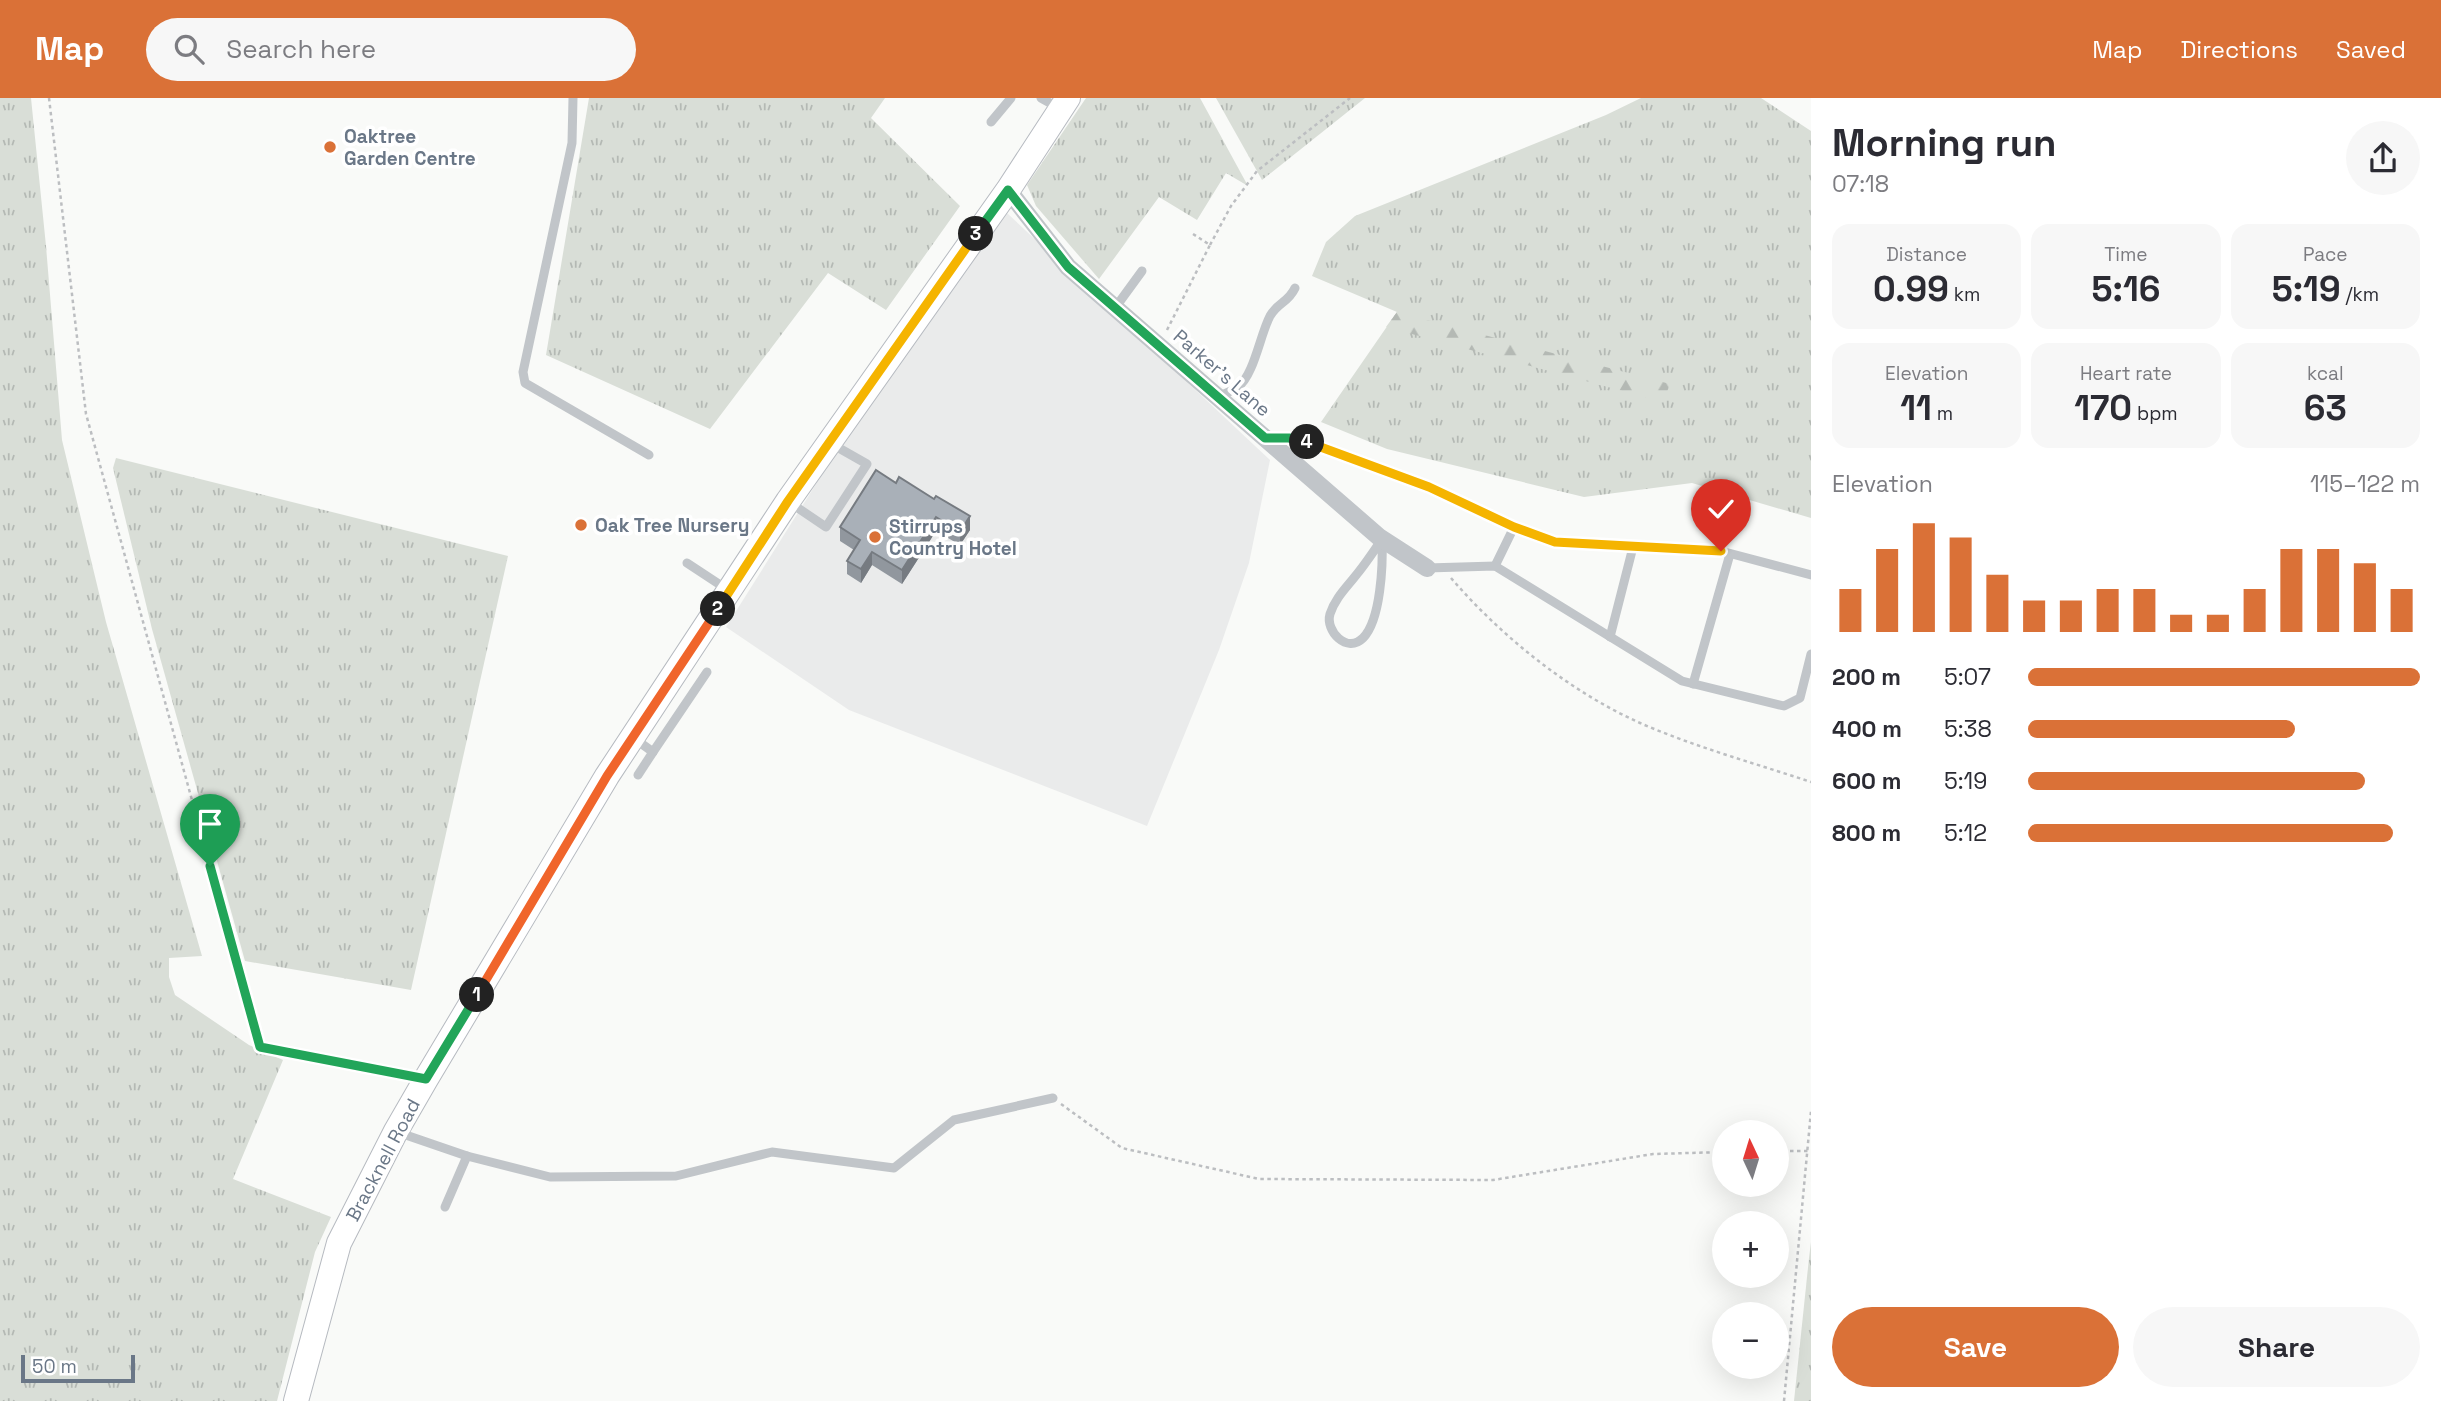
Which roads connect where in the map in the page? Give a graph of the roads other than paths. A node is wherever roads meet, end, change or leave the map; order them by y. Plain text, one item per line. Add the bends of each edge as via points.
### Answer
1 (573, 98) edge
2 (1012, 98) edge
3 (1057, 102) edge
4 (991, 122) dead end
5 (1008, 190) junction
6 (1142, 271) dead end
7 (1295, 288) dead end
8 (1115, 309) junction
9 (1217, 397) junction
10 (1265, 438) junction
11 (829, 442) junction
12 (649, 455) dead end
13 (788, 501) junction
14 (1514, 527) junction
15 (1382, 539) junction
16 (1633, 547) junction
17 (1730, 554) junction
18 (687, 563) dead end
19 (1495, 566) junction
20 (1435, 568) joint
21 (1811, 575) edge
22 (730, 590) junction
23 (1610, 637) junction
24 (1811, 654) edge
25 (706, 672) dead end
26 (1693, 684) junction
27 (643, 745) junction
28 (638, 775) dead end
29 (260, 1047) road end
30 (426, 1079) junction
31 (1053, 1098) road end
32 (396, 1131) junction
33 (467, 1156) junction
34 (445, 1207) dead end
35 (296, 1401) edge

1 - 12 lane via 572,143 524,383
2 - 4 lane
3 - 5 main road, Bracknell Road
5 - 8 street, Parker's Lane via 1068,267
5 - 11 main road, Bracknell Road
6 - 8 lane
7 - 9 lane via 1270,317 1240,386
8 - 9 street, Parker's Lane
9 - 10 street, Parker's Lane
10 - 14 lane via 1303,440 1429,487
10 - 15 street, Parker's Lane
11 - 13 main road, Bracknell Road
11 - 13 lane via 867,464 826,527
13 - 22 main road, Bracknell Road
14 - 16 lane via 1555,542
14 - 19 lane
15 - 15 lane via 1379,599 1373,617 1362,639 1347,643 1332,632 1329,618 1336,601
15 - 20 street, Parker's Lane
16 - 17 lane
16 - 23 lane
17 - 21 lane
17 - 26 lane
18 - 22 lane
19 - 20 lane
19 - 23 lane
22 - 27 main road, Bracknell Road
23 - 26 lane
24 - 26 lane via 1800,698 1784,706
25 - 27 lane
27 - 28 lane
27 - 30 main road, Bracknell Road via 607,776
29 - 30 lane
30 - 32 main road, Bracknell Road
31 - 33 lane via 954,1120 894,1168 772,1153 676,1176 550,1177
32 - 33 lane
32 - 35 main road, Bracknell Road via 339,1243
33 - 34 lane

